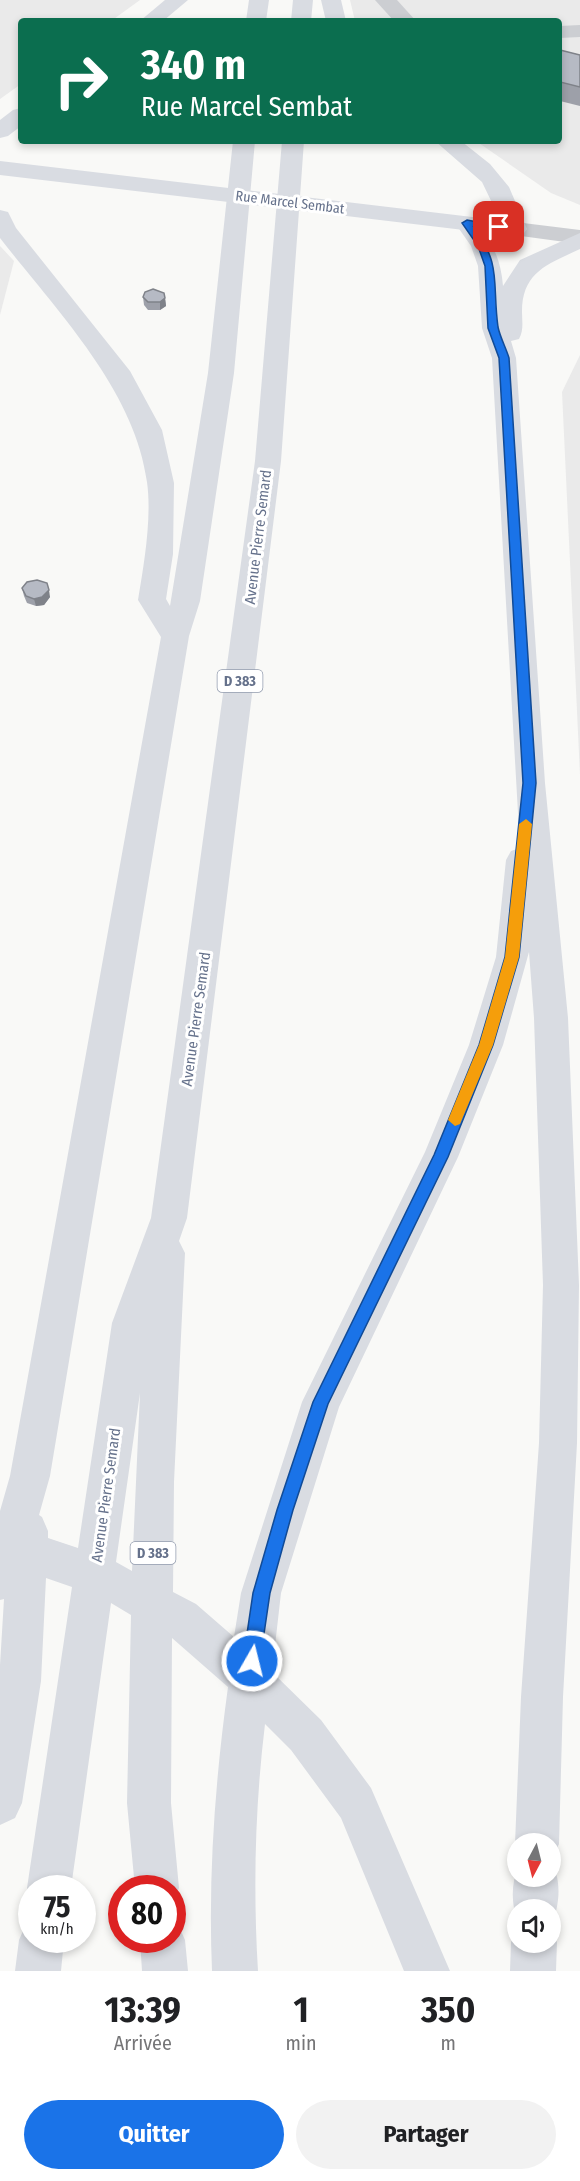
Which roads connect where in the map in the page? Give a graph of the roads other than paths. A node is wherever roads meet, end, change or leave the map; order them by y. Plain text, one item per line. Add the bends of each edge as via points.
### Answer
1 (178, 0) edge
2 (259, 0) edge
3 (303, 0) edge
4 (331, 0) edge
5 (385, 0) edge
6 (154, 18) edge
7 (256, 18) edge
8 (301, 18) edge
9 (335, 18) edge
10 (403, 18) edge
11 (580, 31) edge
12 (562, 32) edge
13 (18, 117) edge
14 (0, 131) edge
15 (244, 144) edge
16 (293, 144) edge
17 (450, 144) edge
18 (0, 168) edge
19 (0, 218) edge
20 (467, 223) junction
21 (515, 229) junction
22 (580, 238) edge
23 (504, 358) junction
24 (174, 636) junction
25 (530, 783) junction
26 (169, 1218) junction
27 (30, 1476) junction
28 (0, 1546) edge
29 (0, 1580) edge
30 (0, 1803) edge
31 (537, 1833) edge
32 (51, 1875) edge
33 (156, 1875) edge
34 (40, 1953) edge
35 (163, 1953) edge
36 (534, 1953) edge
37 (38, 1971) edge
38 (165, 1971) edge
39 (235, 1971) edge
40 (427, 1971) edge
41 (533, 1971) edge

1 - 6 main road
2 - 7 main road
3 - 8 main road
4 - 9 main road
5 - 10 lane
11 - 12 lane
13 - 14 main road
15 - 24 main road via 221,374 186,601
16 - 26 main road, Avenue Pierre Semard / D 383 via 268,461
17 - 21 main road via 480,165 504,194
18 - 20 main road, Rue Marcel Sembat
19 - 24 main road via 121,376 149,430 161,483 159,554 152,600
20 - 21 main road, Rue Marcel Sembat
20 - 23 main road via 483,246 490,266 494,328
21 - 22 lane, Rue Marcel Sembat
22 - 23 main road via 528,265 510,295 511,329
23 - 25 main road
24 - 27 main road
25 - 31 main road via 551,1018 561,1285 558,1443
25 - 39 main road via 512,957 486,1045 440,1157 321,1402 261,1593 235,1812
26 - 32 main road, Avenue Pierre Semard via 130,1323
26 - 33 main road, D 383 via 153,1506 149,1803
27 - 29 main road
27 - 30 main road via 21,1681
28 - 40 main road via 103,1577 181,1619 236,1666 306,1736 356,1803
34 - 37 main road
35 - 38 main road
36 - 41 main road

